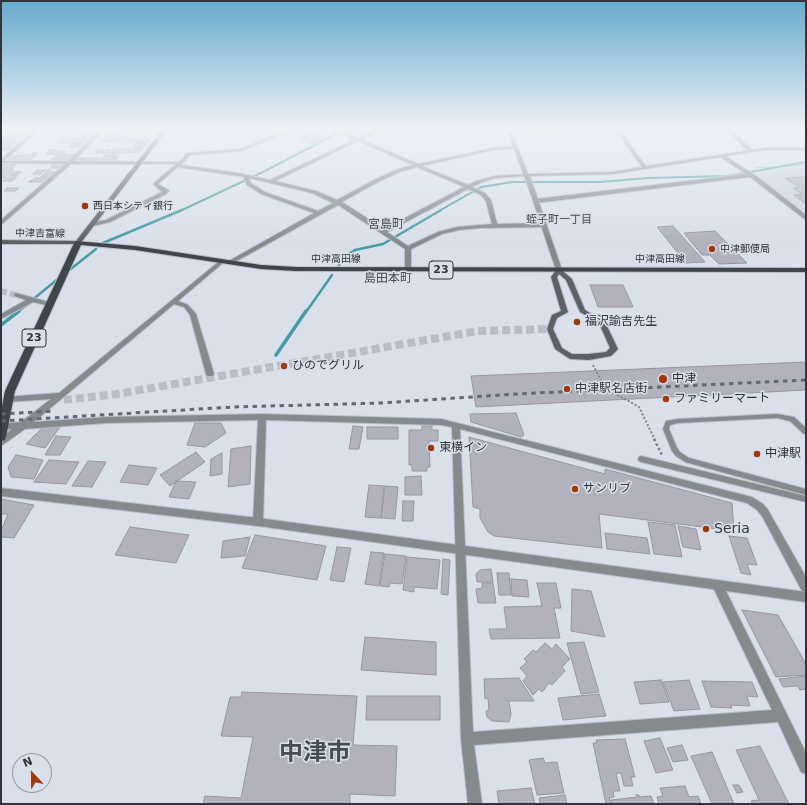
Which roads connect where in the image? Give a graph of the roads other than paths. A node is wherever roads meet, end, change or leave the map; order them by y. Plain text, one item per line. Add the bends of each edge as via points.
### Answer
1 (64, 168) edge
2 (136, 168) edge
3 (175, 168) edge
4 (199, 168) edge
5 (300, 168) edge
6 (409, 168) edge
7 (422, 168) edge
8 (524, 168) edge
9 (645, 168) edge
10 (739, 168) edge
11 (527, 175) junction
12 (750, 175) junction
13 (247, 176) junction
14 (272, 181) junction
15 (467, 187) junction
16 (536, 201) junction
17 (338, 202) junction
18 (319, 213) junction
19 (806, 218) edge
20 (1, 223) edge
21 (93, 224) junction
22 (544, 225) junction
23 (495, 226) junction
24 (383, 232) junction
25 (1, 242) edge
26 (78, 243) junction
27 (408, 248) junction
28 (222, 261) junction
29 (231, 262) junction
30 (408, 270) junction
31 (558, 270) junction
32 (806, 270) edge
33 (16, 295) tunnel mouth
34 (31, 300) junction
35 (174, 302) junction
36 (50, 304) junction
37 (1, 317) edge
38 (210, 374) dead end
39 (61, 396) junction
40 (5, 403) edge
41 (262, 417) junction
42 (25, 425) junction
43 (456, 425) junction
44 (2, 427) edge
45 (806, 432) edge
46 (1, 437) edge
47 (1, 443) edge
48 (641, 459) dead end
49 (1, 492) edge
50 (806, 492) edge
51 (806, 498) edge
52 (258, 522) junction
53 (460, 549) junction
54 (717, 585) junction
55 (806, 587) edge
56 (806, 597) edge
57 (781, 716) junction
58 (467, 739) junction
59 (806, 767) edge
60 (475, 804) edge

1 - 20 street
2 - 21 main road
3 - 21 street via 155,184 166,191 164,193 108,221
4 - 13 street
5 - 14 street
6 - 17 street via 383,178
7 - 15 street
8 - 11 street
9 - 11 street via 592,174
10 - 12 street
11 - 15 street via 495,177
11 - 16 street
12 - 16 street
12 - 19 street
13 - 14 street
13 - 18 street via 249,184 263,193
14 - 17 street via 308,190
15 - 23 street via 487,198
15 - 24 street
16 - 22 street
17 - 18 street
17 - 24 street
18 - 29 street
21 - 26 main road
22 - 23 street
22 - 31 street
23 - 27 street via 473,226 447,231
24 - 27 street
25 - 26 main road, 中津吉富線
26 - 28 main road, 中津高田線 / 23
26 - 36 main road, 23
27 - 30 street
28 - 29 main road, 中津高田線 / 23
28 - 35 street
29 - 30 main road, 中津高田線 / 23 via 296,270
30 - 31 main road, 中津高田線 / 23
31 - 31 main road via 569,278 582,311 602,322 614,349 608,354 570,356 559,349 550,329 554,317 565,312 554,277
31 - 32 main road, 中津高田線 / 23
33 - 34 street
34 - 36 street
34 - 37 street
35 - 38 street via 186,306 192,314
35 - 39 street
36 - 40 main road, 23
39 - 40 street
39 - 42 street
40 - 44 main road, 23
41 - 42 street via 158,418
41 - 43 street via 441,422
41 - 52 street
42 - 44 street
42 - 47 street
43 - 53 street
43 - 55 street via 749,500 765,513
44 - 46 main road, 23
45 - 50 lane via 792,419 777,416 678,421 668,423 666,429 674,450 687,460
48 - 51 lane
49 - 52 street
52 - 53 street
53 - 54 street
53 - 58 street
54 - 56 street
54 - 57 street
57 - 58 street
57 - 59 street
58 - 60 street

